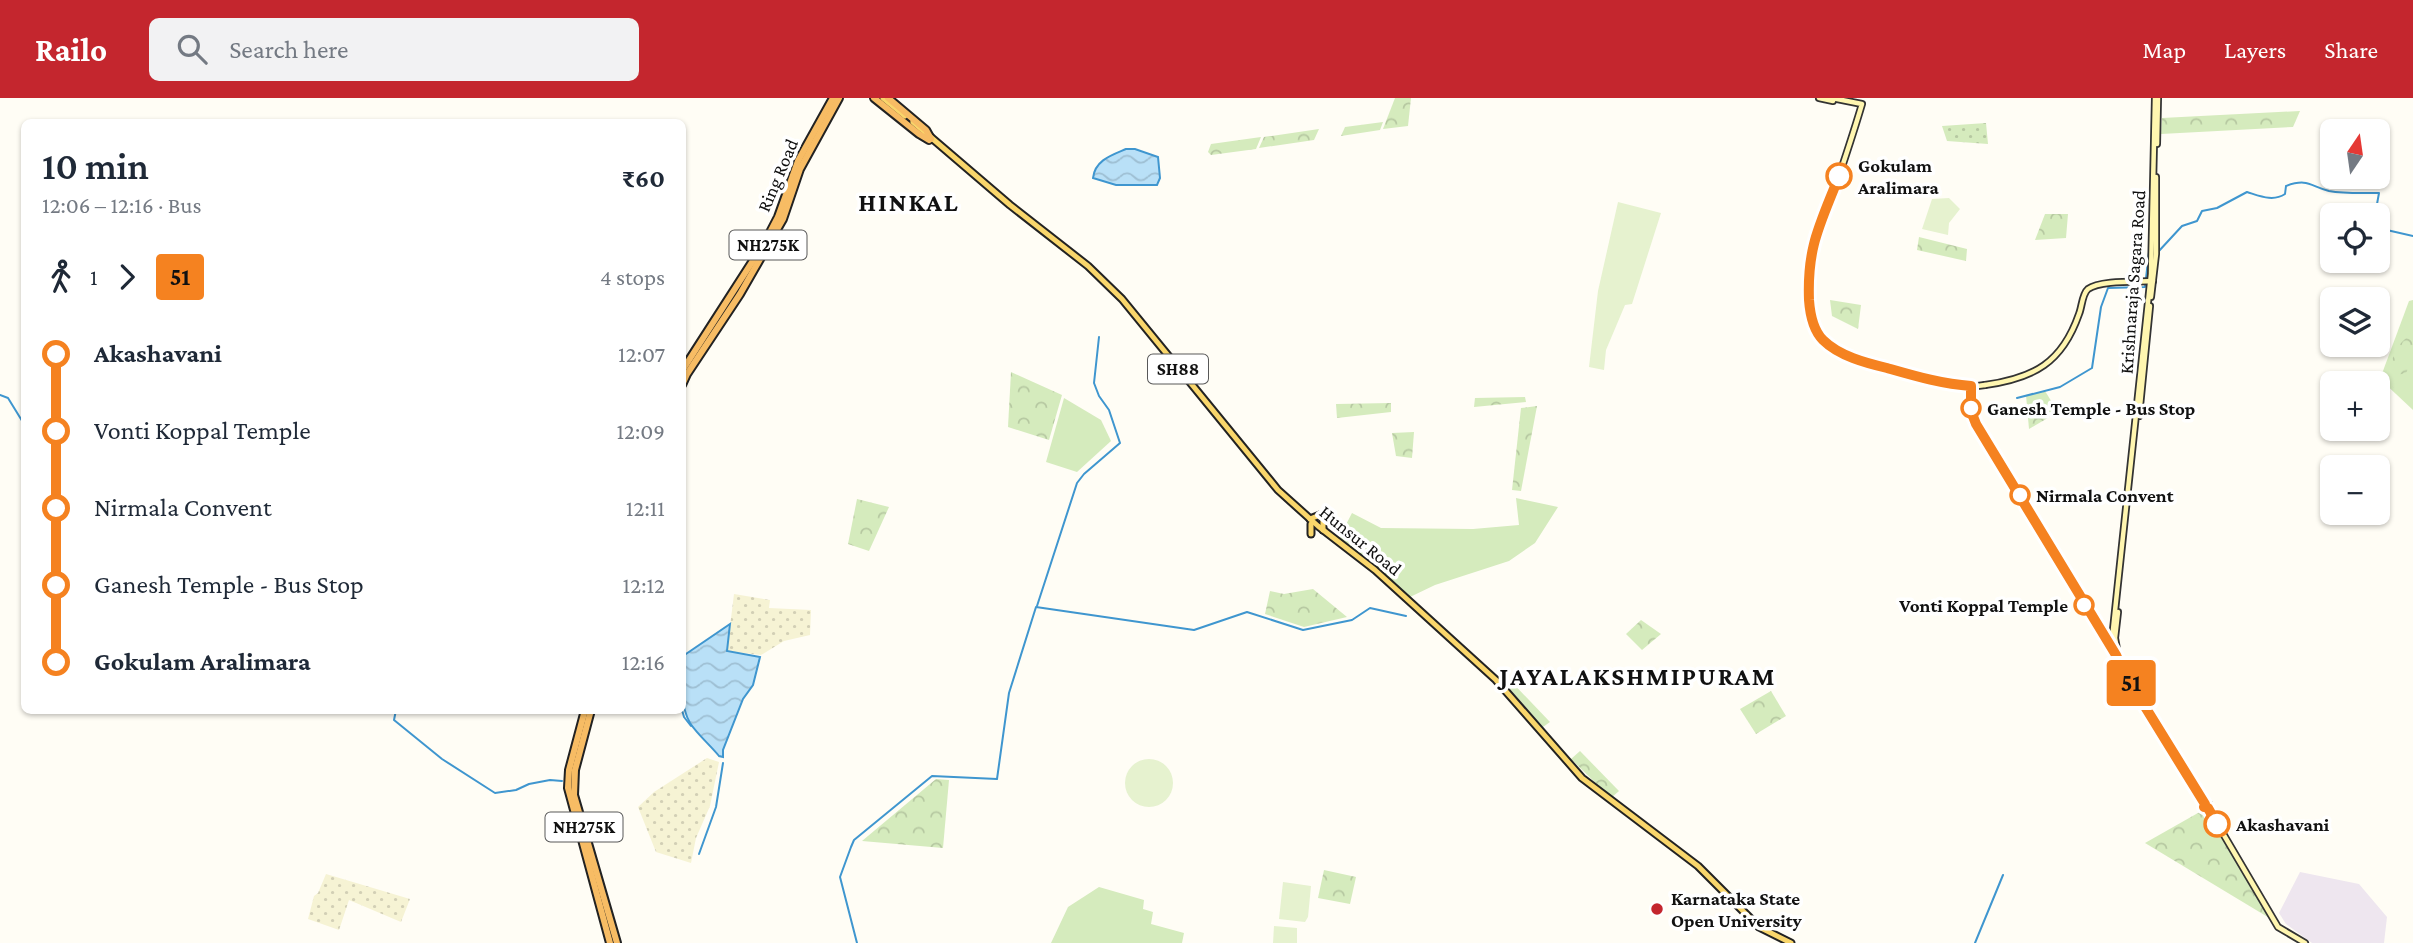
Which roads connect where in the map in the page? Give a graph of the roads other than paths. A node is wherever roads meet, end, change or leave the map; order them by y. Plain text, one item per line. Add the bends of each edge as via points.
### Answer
1 (833, 98) edge
2 (839, 98) edge
3 (881, 98) edge
4 (1819, 98) edge
5 (1832, 98) edge
6 (2157, 98) edge
7 (1862, 106) junction
8 (930, 138) junction
9 (2149, 281) junction
10 (686, 365) edge
11 (686, 376) edge
12 (1972, 385) junction
13 (1312, 522) junction
14 (1323, 531) junction
15 (2116, 655) junction
16 (2125, 673) junction
17 (584, 714) edge
18 (590, 714) edge
19 (1704, 869) junction
20 (610, 943) edge
21 (617, 943) edge
22 (1783, 943) edge
23 (1791, 943) edge
24 (2305, 943) edge

1 - 10 highway, Ring Road / NH275K via 798,161 765,242
2 - 11 highway, Ring Road / NH275K via 800,169 783,219
3 - 8 highway
3 - 8 highway
3 - 8 main road, Hunsur Road
4 - 7 main road
5 - 7 main road
6 - 9 main road, Krishnaraja Sagara Road via 2154,252
7 - 12 main road via 1813,242 1808,276 1811,318 1819,336 1838,351 1918,377
8 - 13 main road, Hunsur Road via 1105,285 1276,492
9 - 12 main road via 2091,288 2070,334 2049,363 2018,378
9 - 15 main road, Krishnaraja Sagara Road via 2113,631
9 - 16 main road, Krishnaraja Sagara Road via 2116,628 2117,652
12 - 15 main road via 1971,411 1976,424
13 - 14 main road, Hunsur Road
13 - 14 main road via 1312,535
13 - 14 main road via 1321,515
14 - 19 main road, Hunsur Road via 1375,570 1496,680 1581,778
15 - 16 main road, Krishnaraja Sagara Road
16 - 24 main road, Krishnaraja Sagara Road via 2278,927
17 - 20 highway, NH275K via 568,788
18 - 21 highway, NH275K via 575,770 574,794
19 - 22 main road via 1744,918
19 - 23 main road, Hunsur Road via 1748,918

